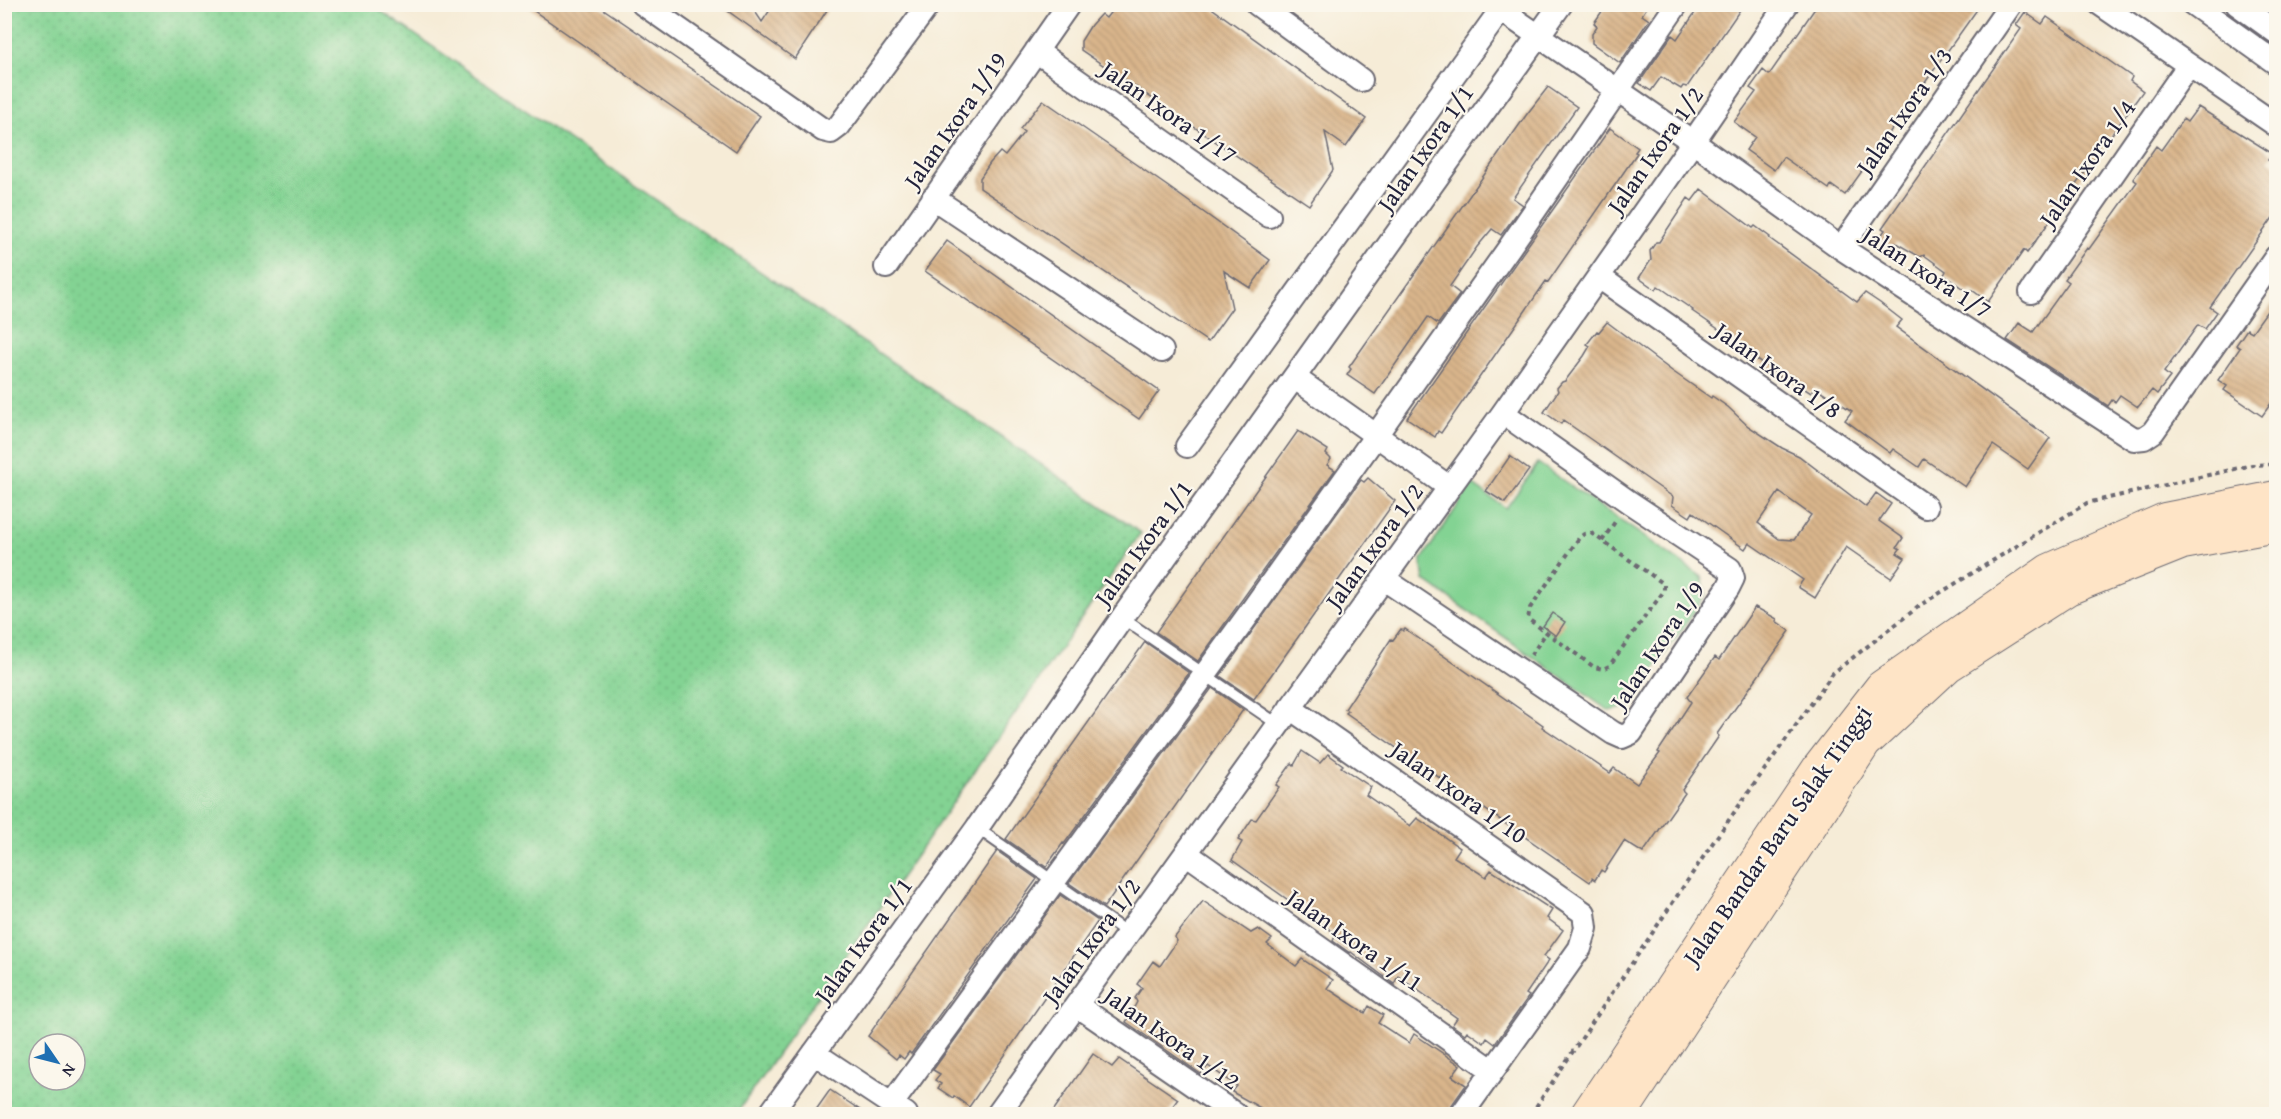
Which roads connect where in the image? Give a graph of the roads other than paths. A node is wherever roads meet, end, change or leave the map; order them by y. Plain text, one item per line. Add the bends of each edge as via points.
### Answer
1 (644, 4) edge
2 (929, 4) edge
3 (1069, 4) edge
4 (1257, 4) edge
5 (1561, 4) edge
6 (1677, 4) edge
7 (1787, 4) edge
8 (2011, 4) edge
9 (2100, 4) edge
10 (2193, 4) edge
11 (2237, 4) edge
12 (1503, 7) edge
13 (2277, 32) edge
14 (1538, 36) junction
15 (1036, 51) junction
16 (2277, 63) edge
17 (2188, 66) junction
18 (1361, 80) dead end
19 (1617, 90) junction
20 (2277, 125) edge
21 (1694, 142) junction
22 (933, 198) junction
23 (1269, 216) dead end
24 (1841, 248) junction
25 (2277, 257) edge
26 (886, 267) dead end
27 (1599, 277) junction
28 (2031, 292) dead end
29 (1162, 351) dead end
30 (1295, 378) junction
31 (1503, 412) junction
32 (1376, 436) junction
33 (1187, 446) dead end
34 (1449, 487) junction
35 (2277, 497) edge
36 (1926, 507) dead end
37 (2277, 526) edge
38 (1384, 579) junction
39 (1122, 618) junction
40 (1205, 675) junction
41 (1285, 716) junction
42 (977, 828) junction
43 (1187, 854) junction
44 (1053, 882) junction
45 (1129, 934) junction
46 (1078, 1006) junction
47 (814, 1053) junction
48 (1492, 1070) junction
49 (899, 1110) edge
50 (770, 1114) edge
51 (998, 1114) edge
52 (1235, 1114) edge
53 (1462, 1114) edge
54 (1587, 1114) edge
55 (1621, 1114) edge

1 - 2 street via 831,132
3 - 15 street, Jalan Ixora 1/19
4 - 18 street
5 - 14 street, Jalan Ixora 1/1
6 - 19 street
7 - 21 street, Jalan Ixora 1/2
8 - 24 street, Jalan Ixora 1/3
9 - 17 street
10 - 16 street
11 - 13 street
12 - 14 street, Jalan Ixora 1/7
12 - 33 street
14 - 19 street, Jalan Ixora 1/7
14 - 30 street, Jalan Ixora 1/1
15 - 22 street, Jalan Ixora 1/19
15 - 23 street, Jalan Ixora 1/17
17 - 20 street
17 - 28 street, Jalan Ixora 1/4
19 - 21 street, Jalan Ixora 1/7
19 - 32 street
21 - 24 street, Jalan Ixora 1/7
21 - 27 street, Jalan Ixora 1/2
22 - 26 street, Jalan Ixora 1/19
22 - 29 street
24 - 25 street, Jalan Ixora 1/7 via 2134,439 2152,432
27 - 31 street, Jalan Ixora 1/2
27 - 36 street, Jalan Ixora 1/8
30 - 32 street
30 - 39 street, Jalan Ixora 1/1
31 - 34 street, Jalan Ixora 1/2
31 - 38 street, Jalan Ixora 1/9 via 1730,569 1733,578 1631,733 1622,737 1613,733
32 - 34 street
32 - 40 street
34 - 38 street, Jalan Ixora 1/2
35 - 54 main road, Jalan Bandar Baru Salak Tinggi via 2165,519 2049,570 1881,687 1819,767
37 - 55 main road, Jalan Bandar Baru Salak Tinggi via 2183,543 2068,589 1948,666 1865,743
38 - 41 street, Jalan Ixora 1/2
39 - 40 lane
39 - 42 street, Jalan Ixora 1/1
40 - 41 lane
40 - 44 street
41 - 43 street, Jalan Ixora 1/2
41 - 48 street, Jalan Ixora 1/10 via 1584,913 1586,928 1580,948
42 - 44 lane
42 - 47 street, Jalan Ixora 1/1
43 - 45 street, Jalan Ixora 1/2
43 - 48 street, Jalan Ixora 1/11
44 - 45 lane
44 - 49 street
45 - 46 street, Jalan Ixora 1/2
46 - 51 street, Jalan Ixora 1/2
46 - 52 street, Jalan Ixora 1/12
47 - 49 street
47 - 50 street, Jalan Ixora 1/1
48 - 53 street

